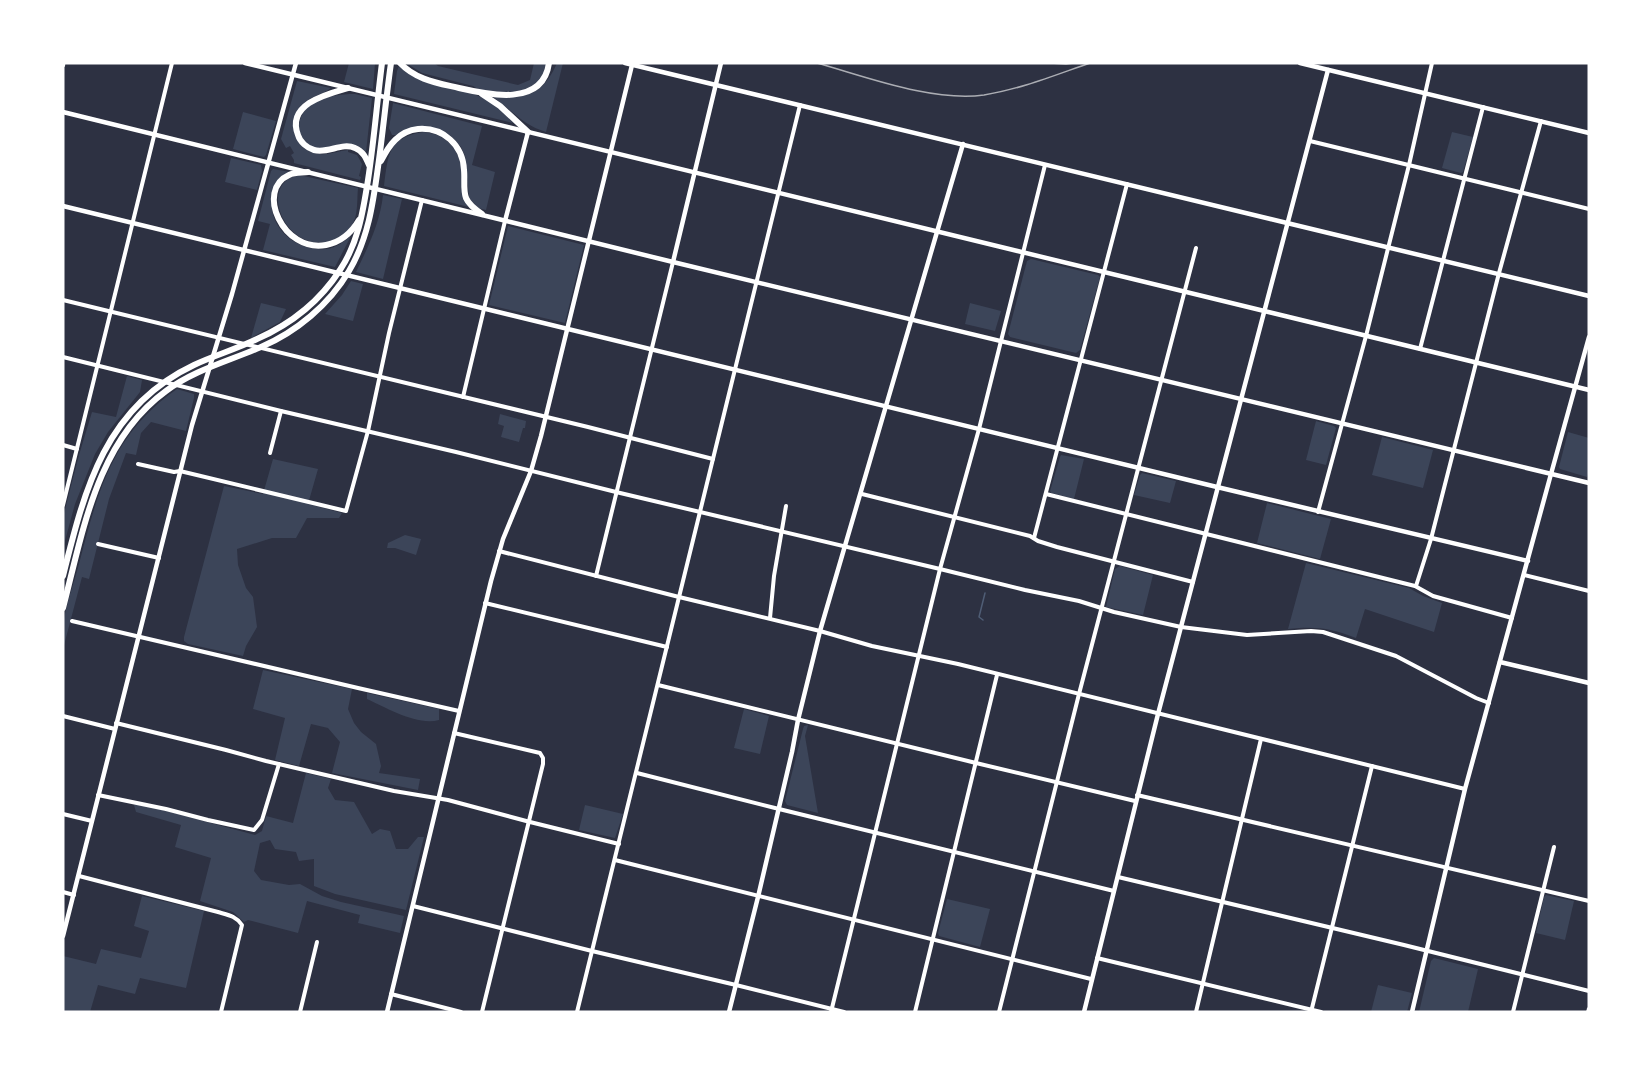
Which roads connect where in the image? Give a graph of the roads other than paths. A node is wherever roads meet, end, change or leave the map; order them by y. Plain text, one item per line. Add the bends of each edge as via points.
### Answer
1 (172, 63) edge
2 (245, 63) edge
3 (296, 63) edge
4 (382, 63) edge
5 (391, 63) edge
6 (400, 63) edge
7 (549, 63) edge
8 (554, 63) edge
9 (626, 63) edge
10 (721, 63) edge
11 (1300, 63) edge
12 (1329, 63) edge
13 (1432, 63) edge
14 (632, 65) junction
15 (1328, 70) junction
16 (547, 74) junction
17 (293, 75) junction
18 (716, 84) junction
19 (348, 88) junction
20 (476, 92) junction
21 (1425, 94) junction
22 (800, 105) junction
23 (1483, 107) junction
24 (63, 112) edge
25 (1541, 121) junction
26 (528, 132) junction
27 (1589, 133) edge
28 (154, 135) junction
29 (1310, 141) junction
30 (963, 144) junction
31 (610, 152) junction
32 (268, 162) junction
33 (1045, 165) junction
34 (1409, 165) junction
35 (370, 168) junction
36 (378, 169) junction
37 (308, 172) junction
38 (694, 172) junction
39 (1464, 178) junction
40 (1127, 184) junction
41 (1522, 192) junction
42 (778, 193) junction
43 (422, 200) junction
44 (63, 206) edge
45 (1589, 209) edge
46 (362, 214) junction
47 (482, 214) junction
48 (506, 221) junction
49 (1288, 222) junction
50 (133, 224) junction
51 (938, 232) junction
52 (589, 241) junction
53 (1388, 246) junction
54 (1196, 248) dead end
55 (244, 250) junction
56 (1023, 253) junction
57 (1444, 260) junction
58 (672, 262) junction
59 (1104, 272) junction
60 (1499, 273) junction
61 (756, 281) junction
62 (399, 287) junction
63 (1185, 291) junction
64 (1589, 296) edge
65 (63, 300) edge
66 (484, 309) junction
67 (111, 312) junction
68 (1264, 312) junction
69 (912, 320) junction
70 (567, 329) junction
71 (1366, 336) junction
72 (1589, 337) edge
73 (218, 338) junction
74 (1001, 341) junction
75 (652, 349) junction
76 (1420, 349) junction
77 (63, 357) edge
78 (1081, 360) junction
79 (1476, 363) junction
80 (98, 366) junction
81 (735, 370) junction
82 (379, 377) junction
83 (1162, 380) junction
84 (1575, 387) junction
85 (1589, 390) edge
86 (202, 392) junction
87 (463, 397) junction
88 (1241, 399) junction
89 (887, 407) junction
90 (281, 411) junction
91 (546, 417) junction
92 (1341, 423) junction
93 (979, 429) junction
94 (368, 431) junction
95 (630, 438) junction
96 (63, 445) edge
97 (77, 448) junction
98 (1058, 448) junction
99 (1454, 451) junction
100 (270, 453) dead end
101 (712, 459) junction
102 (138, 464) dead end
103 (1138, 468) junction
104 (180, 471) junction
105 (531, 471) junction
106 (1551, 474) junction
107 (1589, 483) edge
108 (1217, 488) junction
109 (616, 492) junction
110 (861, 494) junction
111 (1046, 494) junction
112 (63, 505) edge
113 (786, 506) dead end
114 (700, 512) junction
115 (1318, 512) junction
116 (1125, 514) junction
117 (953, 517) junction
118 (781, 531) junction
119 (1205, 534) junction
120 (1034, 538) junction
121 (1431, 538) junction
122 (98, 543) dead end
123 (846, 546) junction
124 (499, 551) junction
125 (159, 558) junction
126 (1113, 561) junction
127 (1528, 561) junction
128 (940, 569) junction
129 (1524, 575) junction
130 (63, 576) edge
131 (596, 576) junction
132 (1193, 582) junction
133 (1416, 586) junction
134 (1589, 591) edge
135 (679, 597) junction
136 (485, 603) junction
137 (63, 608) edge
138 (1101, 608) junction
139 (770, 618) junction
140 (1512, 618) junction
141 (72, 621) dead end
142 (1181, 627) junction
143 (820, 631) junction
144 (139, 637) junction
145 (667, 647) junction
146 (918, 655) junction
147 (1500, 662) junction
148 (997, 675) junction
149 (1589, 683) edge
150 (658, 684) junction
151 (1079, 694) junction
152 (1489, 703) junction
153 (459, 711) junction
154 (1158, 714) junction
155 (63, 716) edge
156 (798, 720) junction
157 (116, 723) junction
158 (115, 729) junction
159 (454, 733) junction
160 (1261, 739) junction
161 (897, 744) junction
162 (976, 763) junction
163 (279, 764) junction
164 (1372, 766) junction
165 (637, 773) junction
166 (1056, 783) junction
167 (1465, 789) junction
168 (98, 795) junction
169 (438, 798) junction
170 (1136, 798) junction
171 (779, 809) junction
172 (63, 814) edge
173 (1241, 819) junction
174 (92, 821) junction
175 (530, 822) junction
176 (874, 832) junction
177 (619, 844) junction
178 (1352, 845) junction
179 (1554, 847) dead end
180 (955, 852) junction
181 (615, 860) junction
182 (1447, 868) junction
183 (1035, 871) junction
184 (79, 876) junction
185 (1118, 877) junction
186 (1543, 890) junction
187 (1114, 891) junction
188 (63, 892) edge
189 (74, 895) junction
190 (758, 897) junction
191 (1589, 901) edge
192 (1222, 902) junction
193 (413, 906) junction
194 (853, 920) junction
195 (503, 929) junction
196 (1332, 929) junction
197 (63, 936) edge
198 (933, 940) junction
199 (317, 942) dead end
200 (592, 951) junction
201 (1426, 951) junction
202 (1097, 958) junction
203 (1012, 959) junction
204 (1522, 975) junction
205 (1091, 979) junction
206 (1203, 983) junction
207 (736, 985) junction
208 (1589, 991) edge
209 (391, 994) junction
210 (832, 1011) edge
211 (1312, 1011) edge
212 (221, 1012) edge
213 (300, 1012) edge
214 (387, 1012) edge
215 (461, 1012) edge
216 (482, 1012) edge
217 (577, 1012) edge
218 (729, 1012) edge
219 (844, 1012) edge
220 (915, 1012) edge
221 (999, 1012) edge
222 (1084, 1012) edge
223 (1196, 1012) edge
224 (1321, 1012) edge
225 (1412, 1012) edge
226 (1513, 1012) edge

1 - 28 street
2 - 17 street
3 - 17 street
4 - 35 highway
5 - 36 highway
6 - 20 highway via 426,80
7 - 16 highway
8 - 16 highway
9 - 14 street
10 - 18 street
11 - 15 street
12 - 15 street
13 - 21 street
14 - 18 street
14 - 31 street
15 - 21 street
15 - 29 street
16 - 20 highway via 537,86 517,94
17 - 19 street
17 - 32 street
18 - 22 street
18 - 38 street
19 - 26 street
19 - 35 highway via 309,102 297,118 297,132 302,142 314,150 349,146 358,149
20 - 26 highway via 500,106
21 - 23 street
21 - 34 street
22 - 30 street
22 - 42 street
23 - 25 street
23 - 39 street
24 - 28 street
25 - 27 street
25 - 41 street
26 - 31 street
26 - 48 street
28 - 32 street
28 - 50 street
29 - 34 street
29 - 49 street
30 - 33 street
30 - 51 street
31 - 38 street
31 - 52 street
32 - 37 street
32 - 55 street
33 - 40 street
33 - 56 street
34 - 39 street
34 - 53 street
35 - 46 highway
36 - 47 highway via 392,143 404,133 418,129 439,132 459,150 466,198
36 - 137 highway via 363,242 328,298 298,327 165,391 141,413 117,444 99,480 84,525
37 - 43 street
37 - 46 highway via 286,177 276,189 277,216 293,237 311,245 331,244 350,232
38 - 42 street
38 - 58 street
39 - 41 street
39 - 57 street
40 - 49 street
40 - 59 street
41 - 45 street
41 - 60 street
42 - 51 street
42 - 61 street
43 - 47 street
43 - 62 street
44 - 50 street
46 - 130 highway via 355,241 340,270 308,308 258,339 176,374 121,423 96,468 76,523
47 - 48 street
48 - 52 street
48 - 66 street
49 - 53 street
49 - 68 street
50 - 55 street
50 - 67 street
51 - 56 street
51 - 69 street
52 - 58 street
52 - 70 street
53 - 57 street
53 - 71 street
54 - 63 street
55 - 62 street
55 - 73 street
56 - 59 street
56 - 74 street
57 - 60 street
57 - 76 street
58 - 61 street
58 - 75 street
59 - 63 street
59 - 78 street
60 - 64 street
60 - 79 street
61 - 69 street
61 - 81 street
62 - 66 street
62 - 82 street
63 - 68 street
63 - 83 street
65 - 67 street
66 - 70 street
66 - 87 street
67 - 73 street
67 - 80 street
68 - 71 street
68 - 88 street
69 - 74 street
69 - 89 street
70 - 75 street
70 - 91 street
71 - 76 street
71 - 92 street
72 - 84 street
73 - 82 street
73 - 86 street
74 - 78 street
74 - 93 street
75 - 81 street
75 - 95 street
76 - 79 street
77 - 80 street
78 - 83 street
78 - 98 street
79 - 84 street
79 - 99 street
80 - 86 street
80 - 97 street
81 - 89 street
81 - 101 street
82 - 87 street
82 - 94 street
83 - 88 street
83 - 103 street
84 - 85 street
84 - 106 street
86 - 90 street
86 - 104 street
87 - 91 street
88 - 92 street
88 - 108 street
89 - 93 street
89 - 110 street
90 - 94 street
90 - 100 street
91 - 95 street
91 - 105 street
92 - 99 street
92 - 115 street
93 - 98 street
93 - 117 street
94 - 104 street via 346,511
94 - 105 street
95 - 101 street
95 - 109 street
96 - 97 street
97 - 112 street
98 - 103 street
98 - 111 street
99 - 106 street
99 - 121 street
101 - 114 street
102 - 104 street
103 - 108 street
103 - 116 street
104 - 125 street
105 - 109 street
105 - 124 street
106 - 107 street
106 - 127 street
108 - 115 street
108 - 119 street
109 - 114 street
109 - 131 street
110 - 117 street
110 - 123 street
111 - 116 street
111 - 120 street
113 - 118 street
114 - 118 street
114 - 135 street
115 - 121 street
116 - 119 street
116 - 126 street
117 - 120 street
117 - 128 street
118 - 123 street
118 - 139 street
119 - 132 street
119 - 133 street
120 - 126 street
121 - 127 street
121 - 133 street
122 - 125 street
123 - 128 street
123 - 143 street
124 - 131 street
124 - 136 street
125 - 144 street
126 - 132 street
126 - 138 street
127 - 129 street
128 - 138 street
128 - 146 street
129 - 134 street
129 - 140 street
131 - 135 street
132 - 142 street
133 - 140 street via 1433,596
135 - 139 street
135 - 145 street
136 - 145 street
136 - 153 street
138 - 142 street
138 - 151 street
139 - 143 street
140 - 147 street
141 - 144 street
142 - 152 street via 1247,635 1323,632 1396,656
142 - 154 street
143 - 146 street
143 - 156 street
144 - 153 street
144 - 157 street
145 - 150 street
146 - 148 street
146 - 161 street
147 - 149 street
147 - 152 street
148 - 151 street
148 - 162 street
150 - 156 street
150 - 165 street
151 - 154 street
151 - 166 street
152 - 167 street
153 - 159 street
154 - 160 street
154 - 170 street
155 - 158 street
156 - 161 street
156 - 171 street
157 - 158 street
157 - 163 street
158 - 168 street
159 - 169 street
159 - 175 street via 540,753 543,764
160 - 164 street
160 - 173 street
161 - 162 street
161 - 176 street
162 - 166 street
162 - 180 street
163 - 168 street via 262,820 254,830
163 - 169 street
164 - 167 street
164 - 178 street
165 - 171 street
165 - 177 street
166 - 170 street
166 - 183 street
167 - 182 street
168 - 174 street
169 - 175 street
169 - 193 street
170 - 173 street
170 - 185 street
171 - 176 street
171 - 190 street
172 - 174 street
173 - 178 street
173 - 192 street
174 - 184 street
175 - 177 street
175 - 195 street
176 - 180 street
176 - 194 street
177 - 181 street
178 - 182 street
178 - 196 street
179 - 186 street
180 - 183 street
180 - 198 street
181 - 190 street
181 - 200 street
182 - 186 street
182 - 201 street
183 - 187 street
183 - 203 street
184 - 189 street
184 - 212 street via 232,916 242,925
185 - 187 street
185 - 192 street
186 - 191 street
186 - 204 street
187 - 202 street
188 - 189 street
189 - 197 street
190 - 194 street
190 - 207 street
192 - 196 street
192 - 206 street
193 - 195 street
193 - 209 street
194 - 198 street
194 - 210 street
195 - 200 street
195 - 216 street
196 - 201 street
196 - 211 street
198 - 203 street
198 - 220 street
199 - 213 street
200 - 207 street
200 - 217 street
201 - 204 street
201 - 225 street
202 - 205 street
202 - 206 street
203 - 205 street
203 - 221 street
204 - 208 street
204 - 226 street
205 - 222 street
206 - 211 street
206 - 223 street
207 - 210 street
207 - 218 street
209 - 214 street
209 - 215 street
210 - 219 street
211 - 224 street

